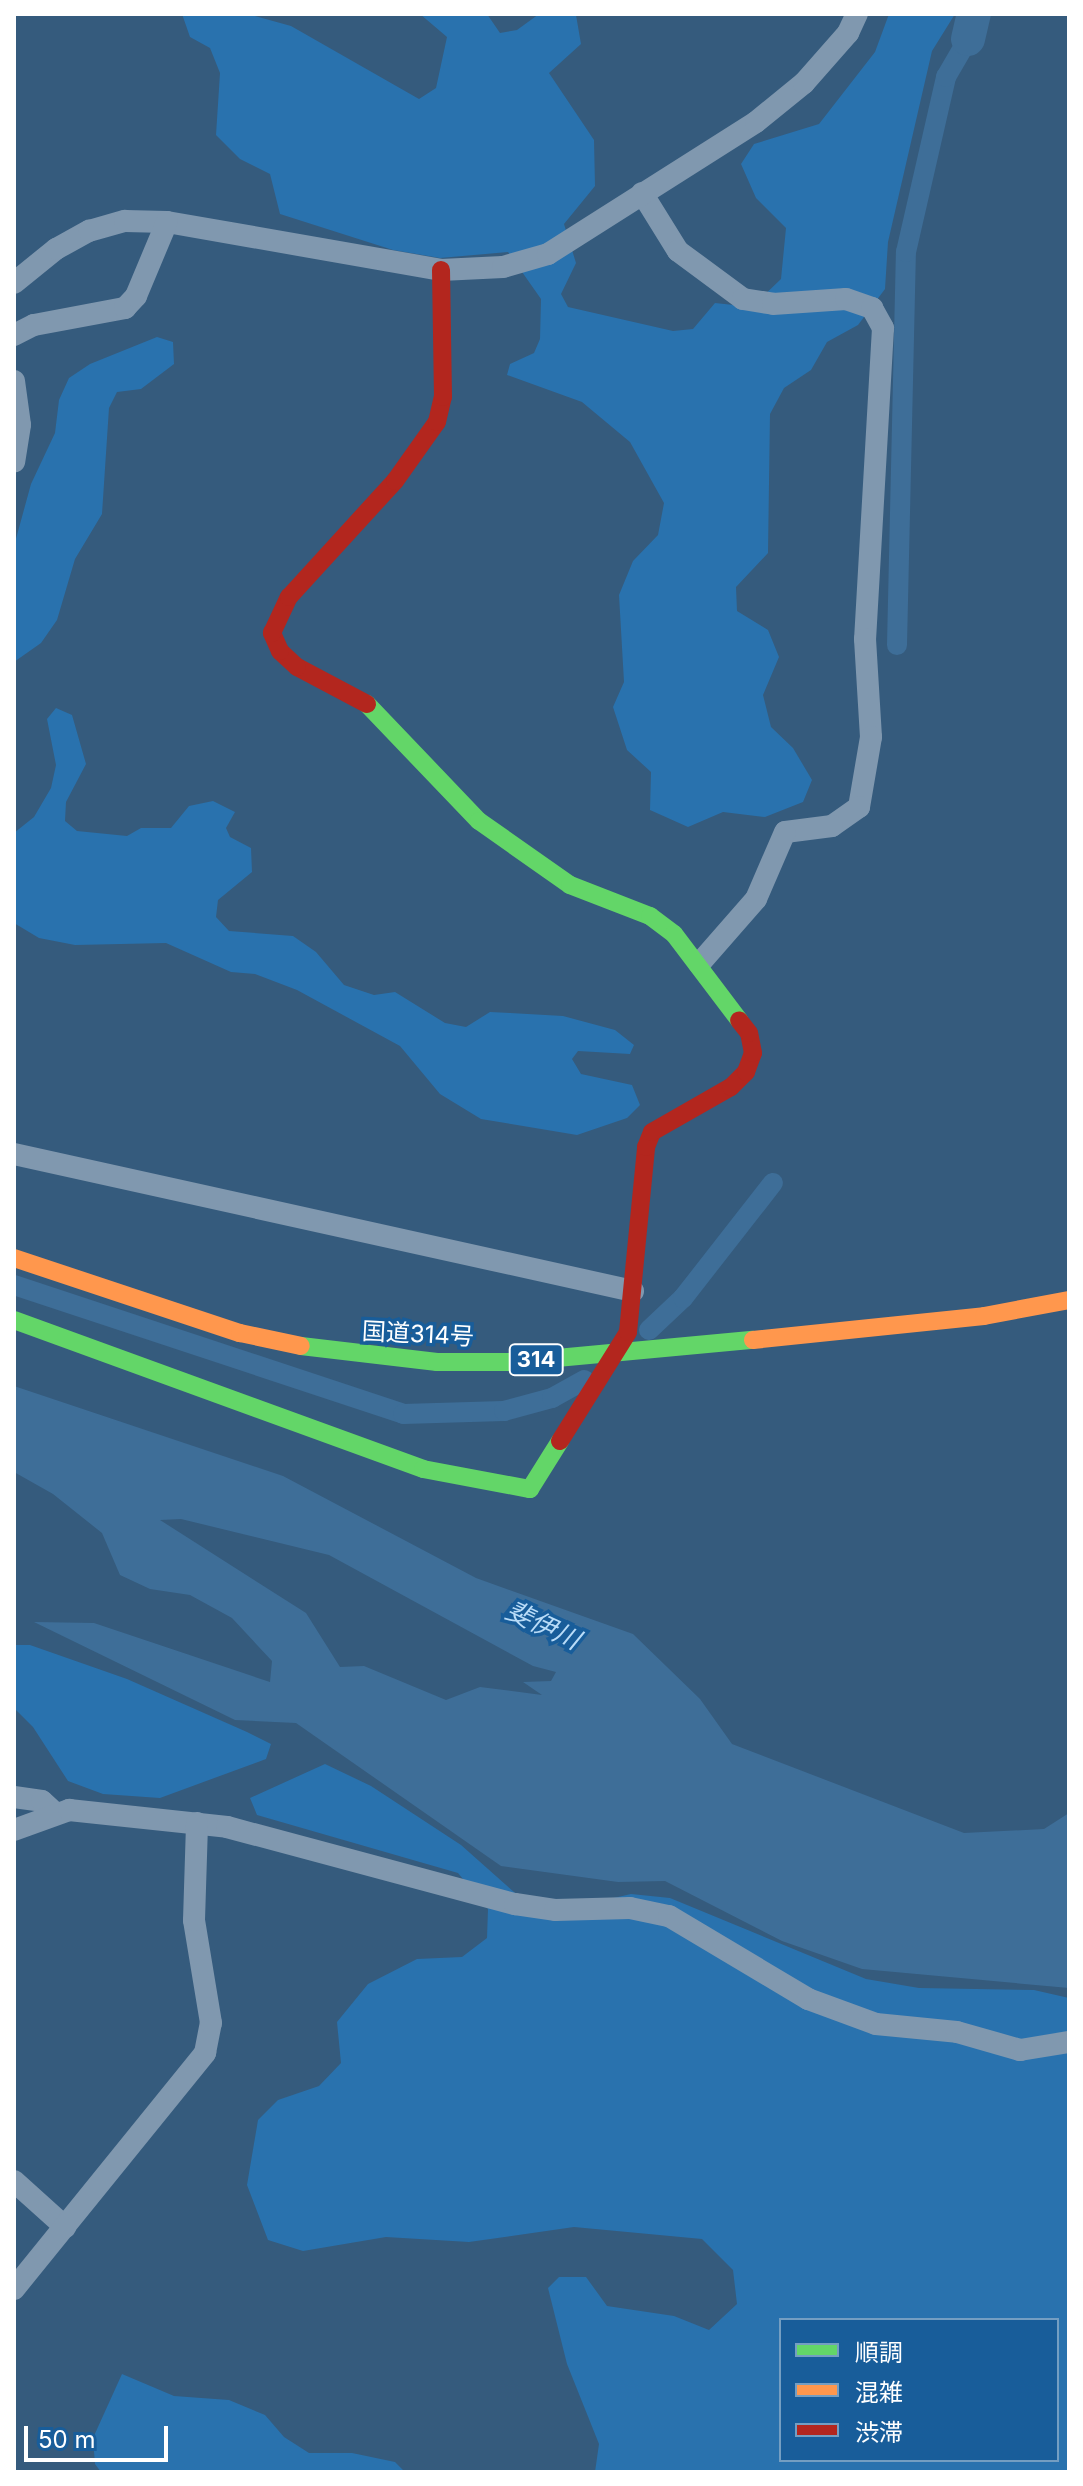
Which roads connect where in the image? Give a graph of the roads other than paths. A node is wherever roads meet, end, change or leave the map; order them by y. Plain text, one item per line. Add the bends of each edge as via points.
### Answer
1 (857, 14) edge
2 (642, 193) junction
3 (167, 222) junction
4 (441, 270) junction
5 (14, 283) edge
6 (14, 335) edge
7 (14, 381) edge
8 (14, 462) edge
9 (699, 964) junction
10 (14, 1154) edge
11 (14, 1258) edge
12 (633, 1291) junction
13 (1069, 1300) edge
14 (14, 1320) edge
15 (616, 1353) junction
16 (14, 1797) edge
17 (54, 1812) junction
18 (197, 1823) junction
19 (14, 1830) edge
20 (1069, 2042) edge
21 (14, 2181) edge
22 (65, 2227) junction
23 (14, 2289) edge

1 - 2 street via 848,33 804,83 756,122
2 - 4 street via 548,254 503,267
2 - 9 street via 678,251 743,299 773,304 846,299 872,308 883,328 865,639 871,737 859,807 832,826 785,832 756,899
3 - 4 street
3 - 5 street via 125,221 89,231
3 - 6 street via 136,296 125,308 34,325
4 - 9 main road via 443,397 437,422 395,481 289,597 272,633 280,651 297,667 375,708 479,821 570,885 650,916
7 - 8 street via 20,425
9 - 12 main road via 749,1033 753,1053 746,1072 731,1087 652,1132 646,1147
10 - 12 street
11 - 15 main road, 国道314号 / 314 via 240,1333 321,1350 437,1362
12 - 15 main road via 628,1332
13 - 15 main road, 国道314号 / 314 via 984,1316
14 - 15 main road via 423,1469 530,1489
16 - 17 street via 42,1801
17 - 18 street
17 - 19 street
18 - 20 street via 254,1833 515,1904 555,1910 630,1908 669,1916 808,1999 865,2021 957,2032 1020,2050
18 - 22 street via 194,1920 211,2023 205,2053
21 - 22 street
22 - 23 street

